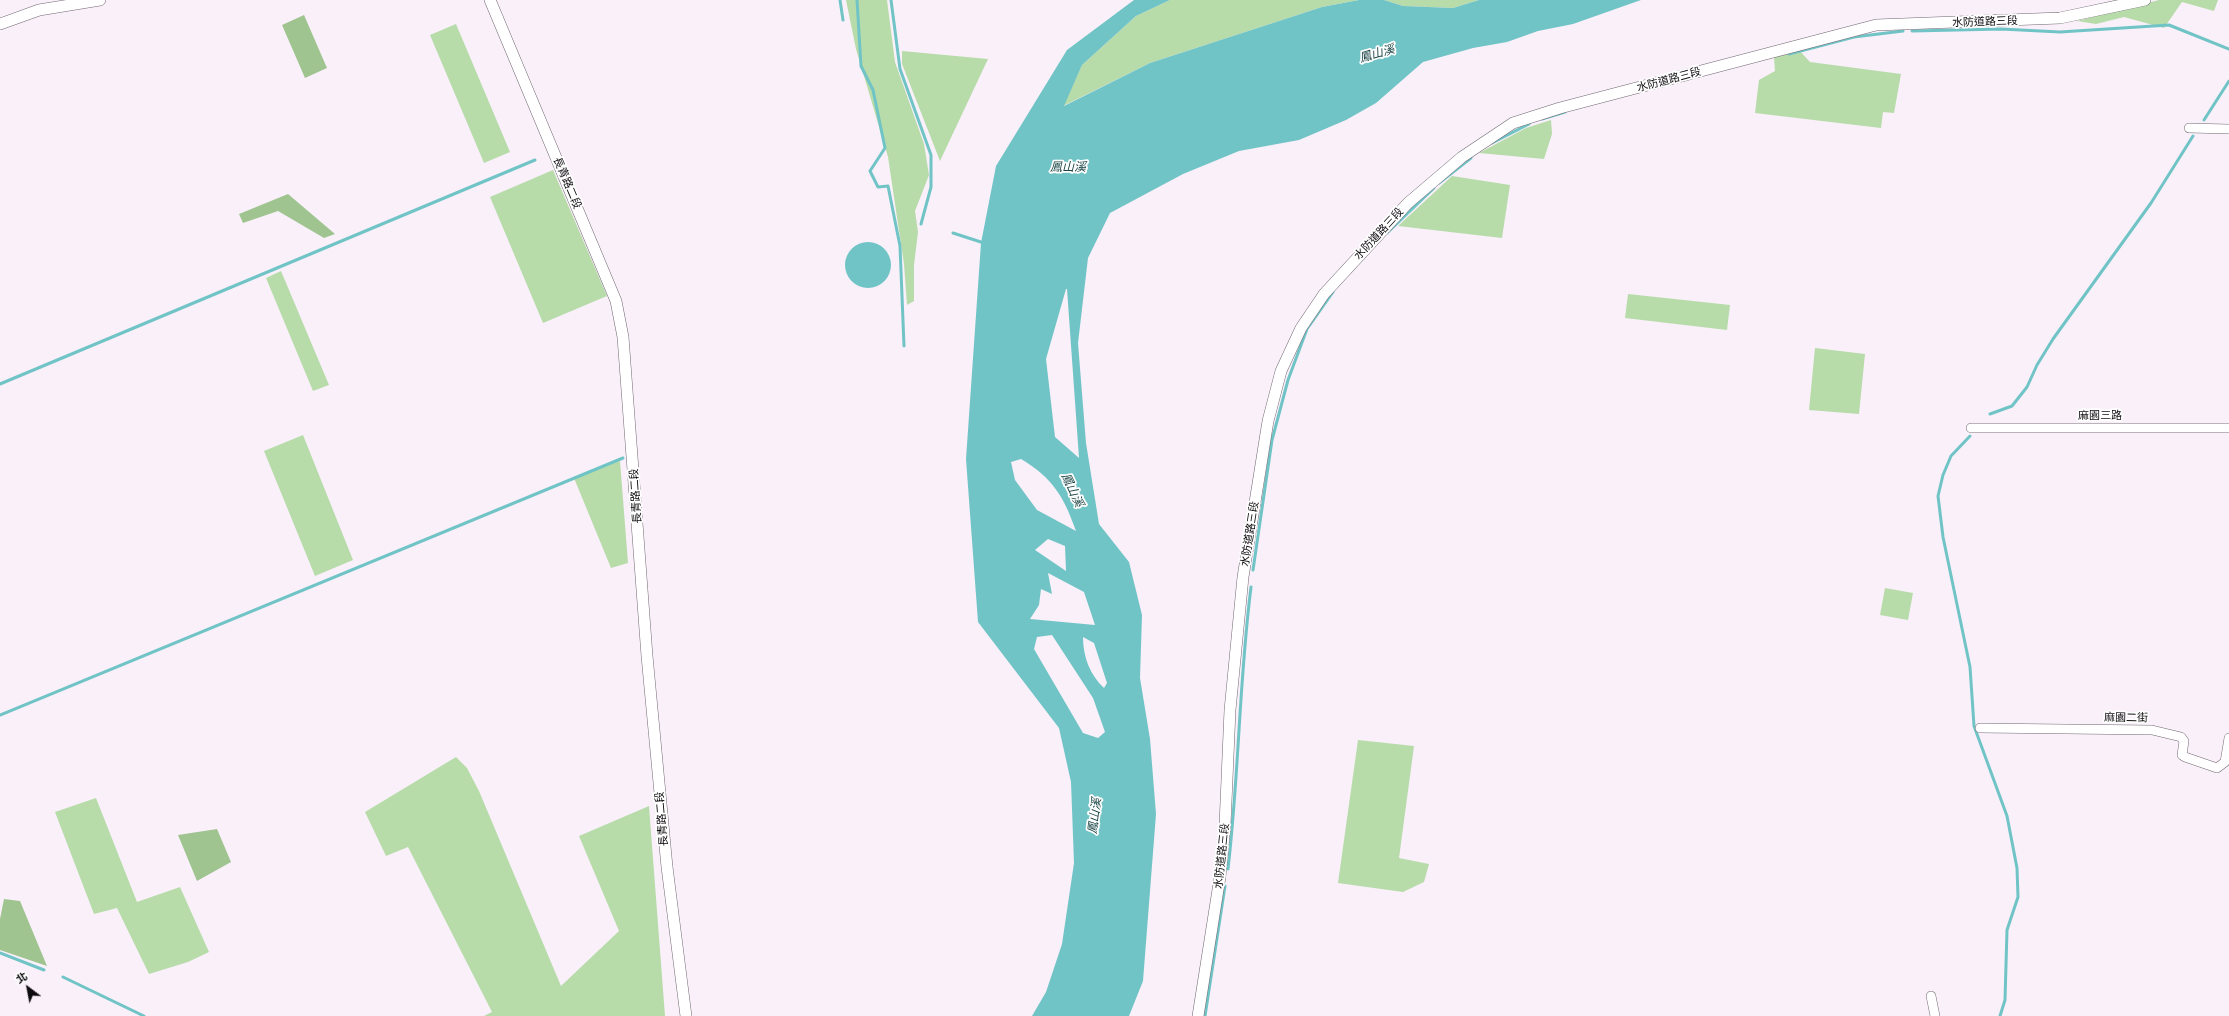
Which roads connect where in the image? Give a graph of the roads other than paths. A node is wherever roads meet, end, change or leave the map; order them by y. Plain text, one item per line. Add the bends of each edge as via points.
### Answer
1 (100, 0) edge
2 (490, 0) edge
3 (2145, 0) edge
4 (0, 24) edge
5 (2189, 128) dead end
6 (2229, 129) edge
7 (1971, 428) dead end
8 (2229, 428) edge
9 (1980, 728) dead end
10 (2229, 738) edge
11 (1931, 996) dead end
12 (686, 1016) edge
13 (1198, 1016) edge
14 (1935, 1016) edge

1 - 4 street via 39,10
2 - 12 street, 長青路二段 via 616,302 623,337 648,664 667,867
3 - 13 street, 水防道路三段 via 2060,18 1876,25 1560,108 1513,123 1462,157 1408,203 1324,294 1301,328 1281,371 1268,421 1243,577 1230,710 1220,877
5 - 6 street
7 - 8 street, 麻園三路
9 - 10 street, 麻園二街 via 2152,730 2181,737 2184,741 2182,755 2217,768 2225,762
11 - 14 street

